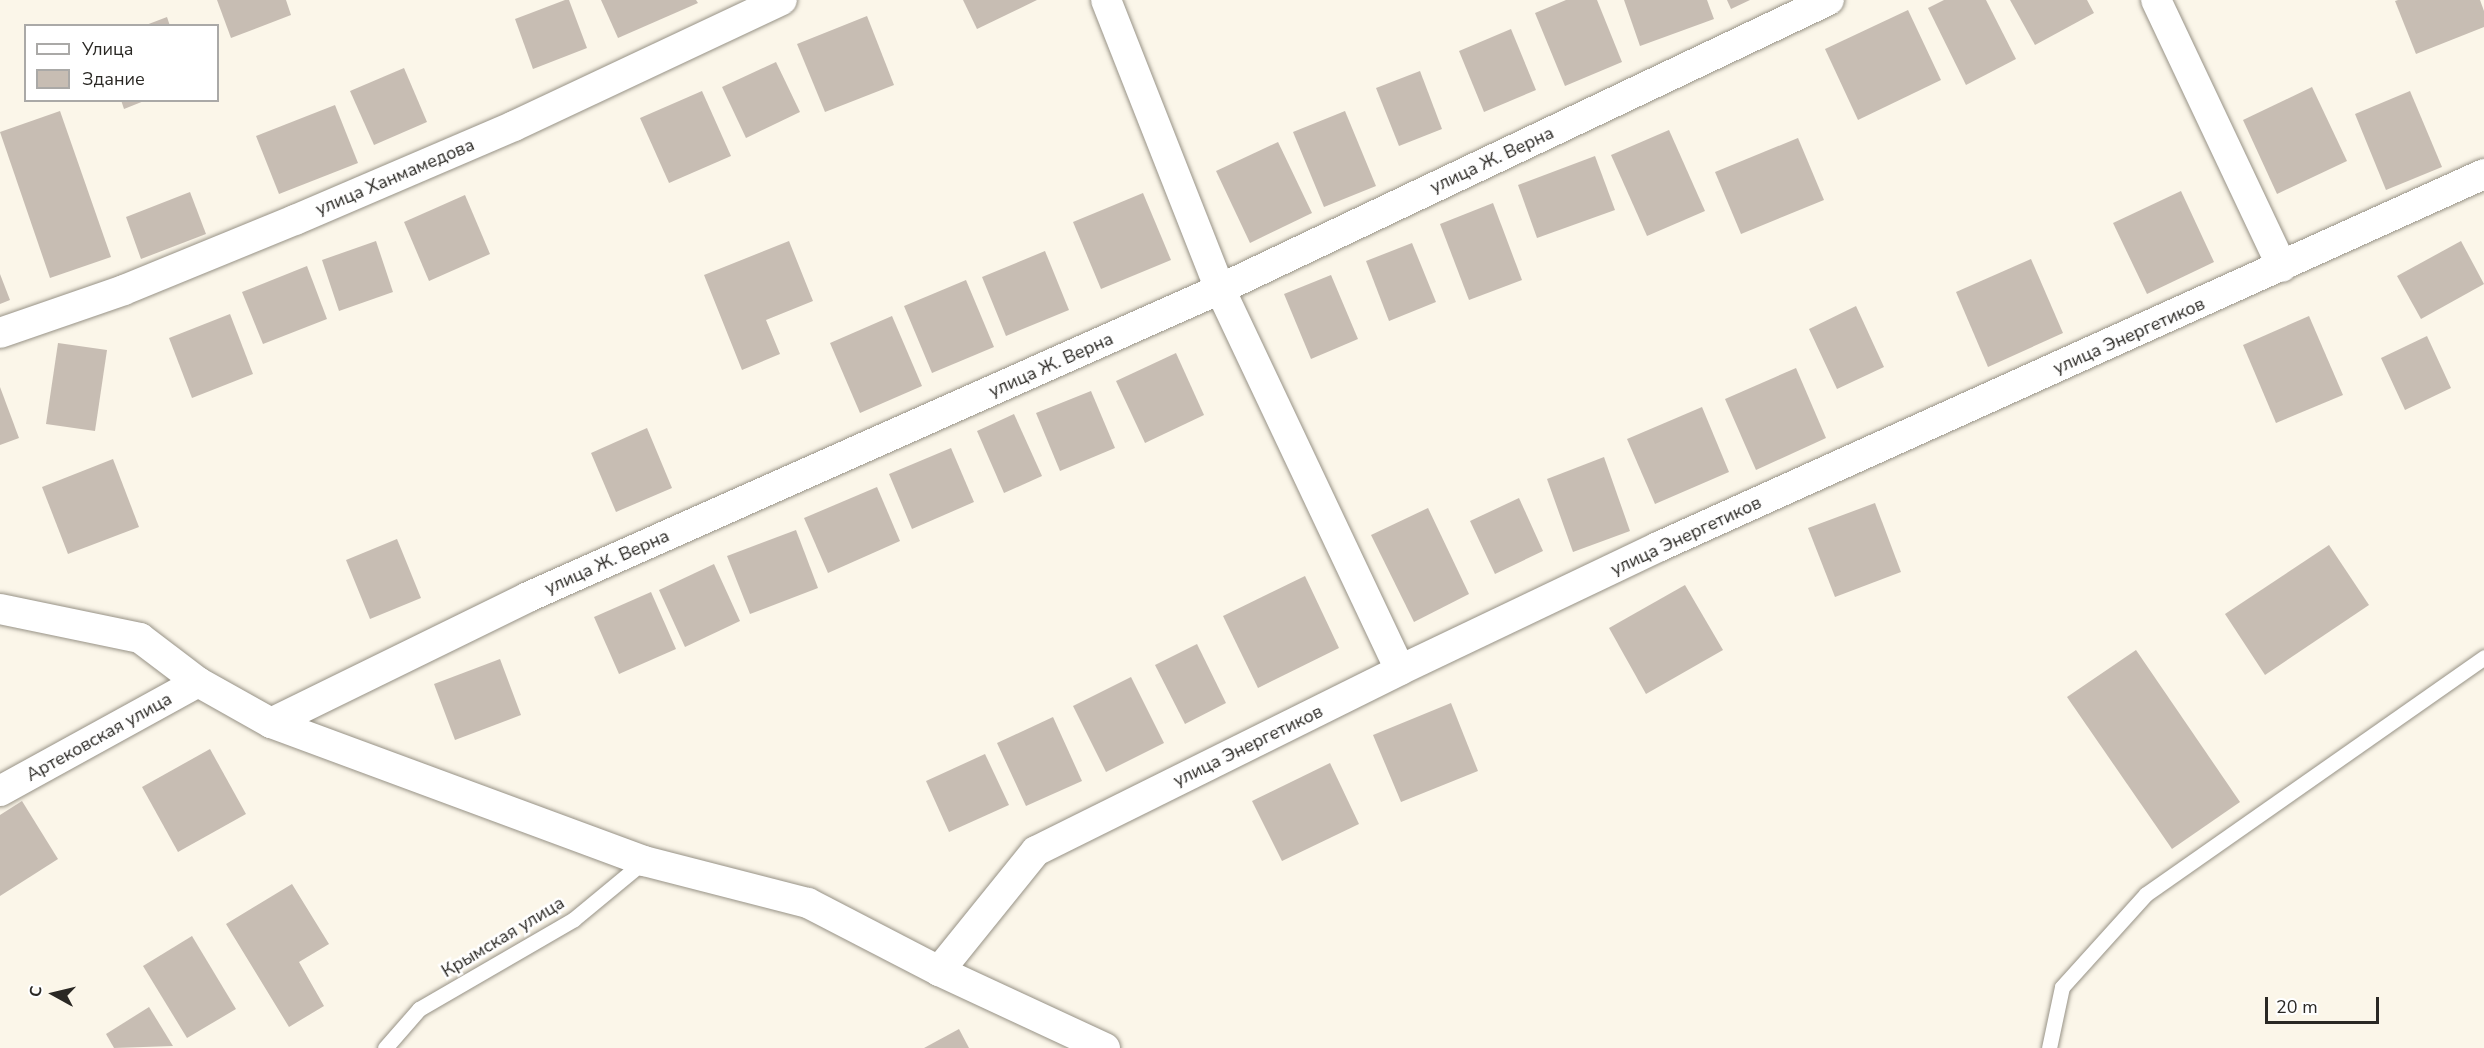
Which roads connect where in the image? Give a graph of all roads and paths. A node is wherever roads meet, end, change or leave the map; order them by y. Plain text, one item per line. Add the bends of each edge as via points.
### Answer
1 (782, 0) edge
2 (1106, 0) edge
3 (1829, 0) edge
4 (2156, 0) edge
5 (2484, 174) edge
6 (2282, 267) junction
7 (1220, 289) junction
8 (0, 333) edge
9 (0, 609) edge
10 (2484, 657) edge
11 (1400, 670) junction
12 (198, 682) junction
13 (271, 723) junction
14 (0, 791) edge
15 (644, 861) junction
16 (939, 971) junction
17 (1088, 1044) edge
18 (385, 1048) edge
19 (2049, 1048) edge

1 - 8 street, улица Ханмамедова via 514,126 295,220 124,290
2 - 7 street
3 - 7 street, улица Ж. Верна
4 - 6 street
5 - 6 street, улица Энергетиков
6 - 11 street, улица Энергетиков via 1658,547
7 - 11 street
7 - 13 street, улица Ж. Верна via 528,597
9 - 12 street via 140,638
10 - 19 lane via 2146,894 2062,987
11 - 16 street, улица Энергетиков via 1036,851
12 - 13 street
12 - 14 street, Артековская улица
13 - 15 street
15 - 16 street via 808,903
15 - 18 lane, Крымская улица via 574,919 419,1009
16 - 17 street

